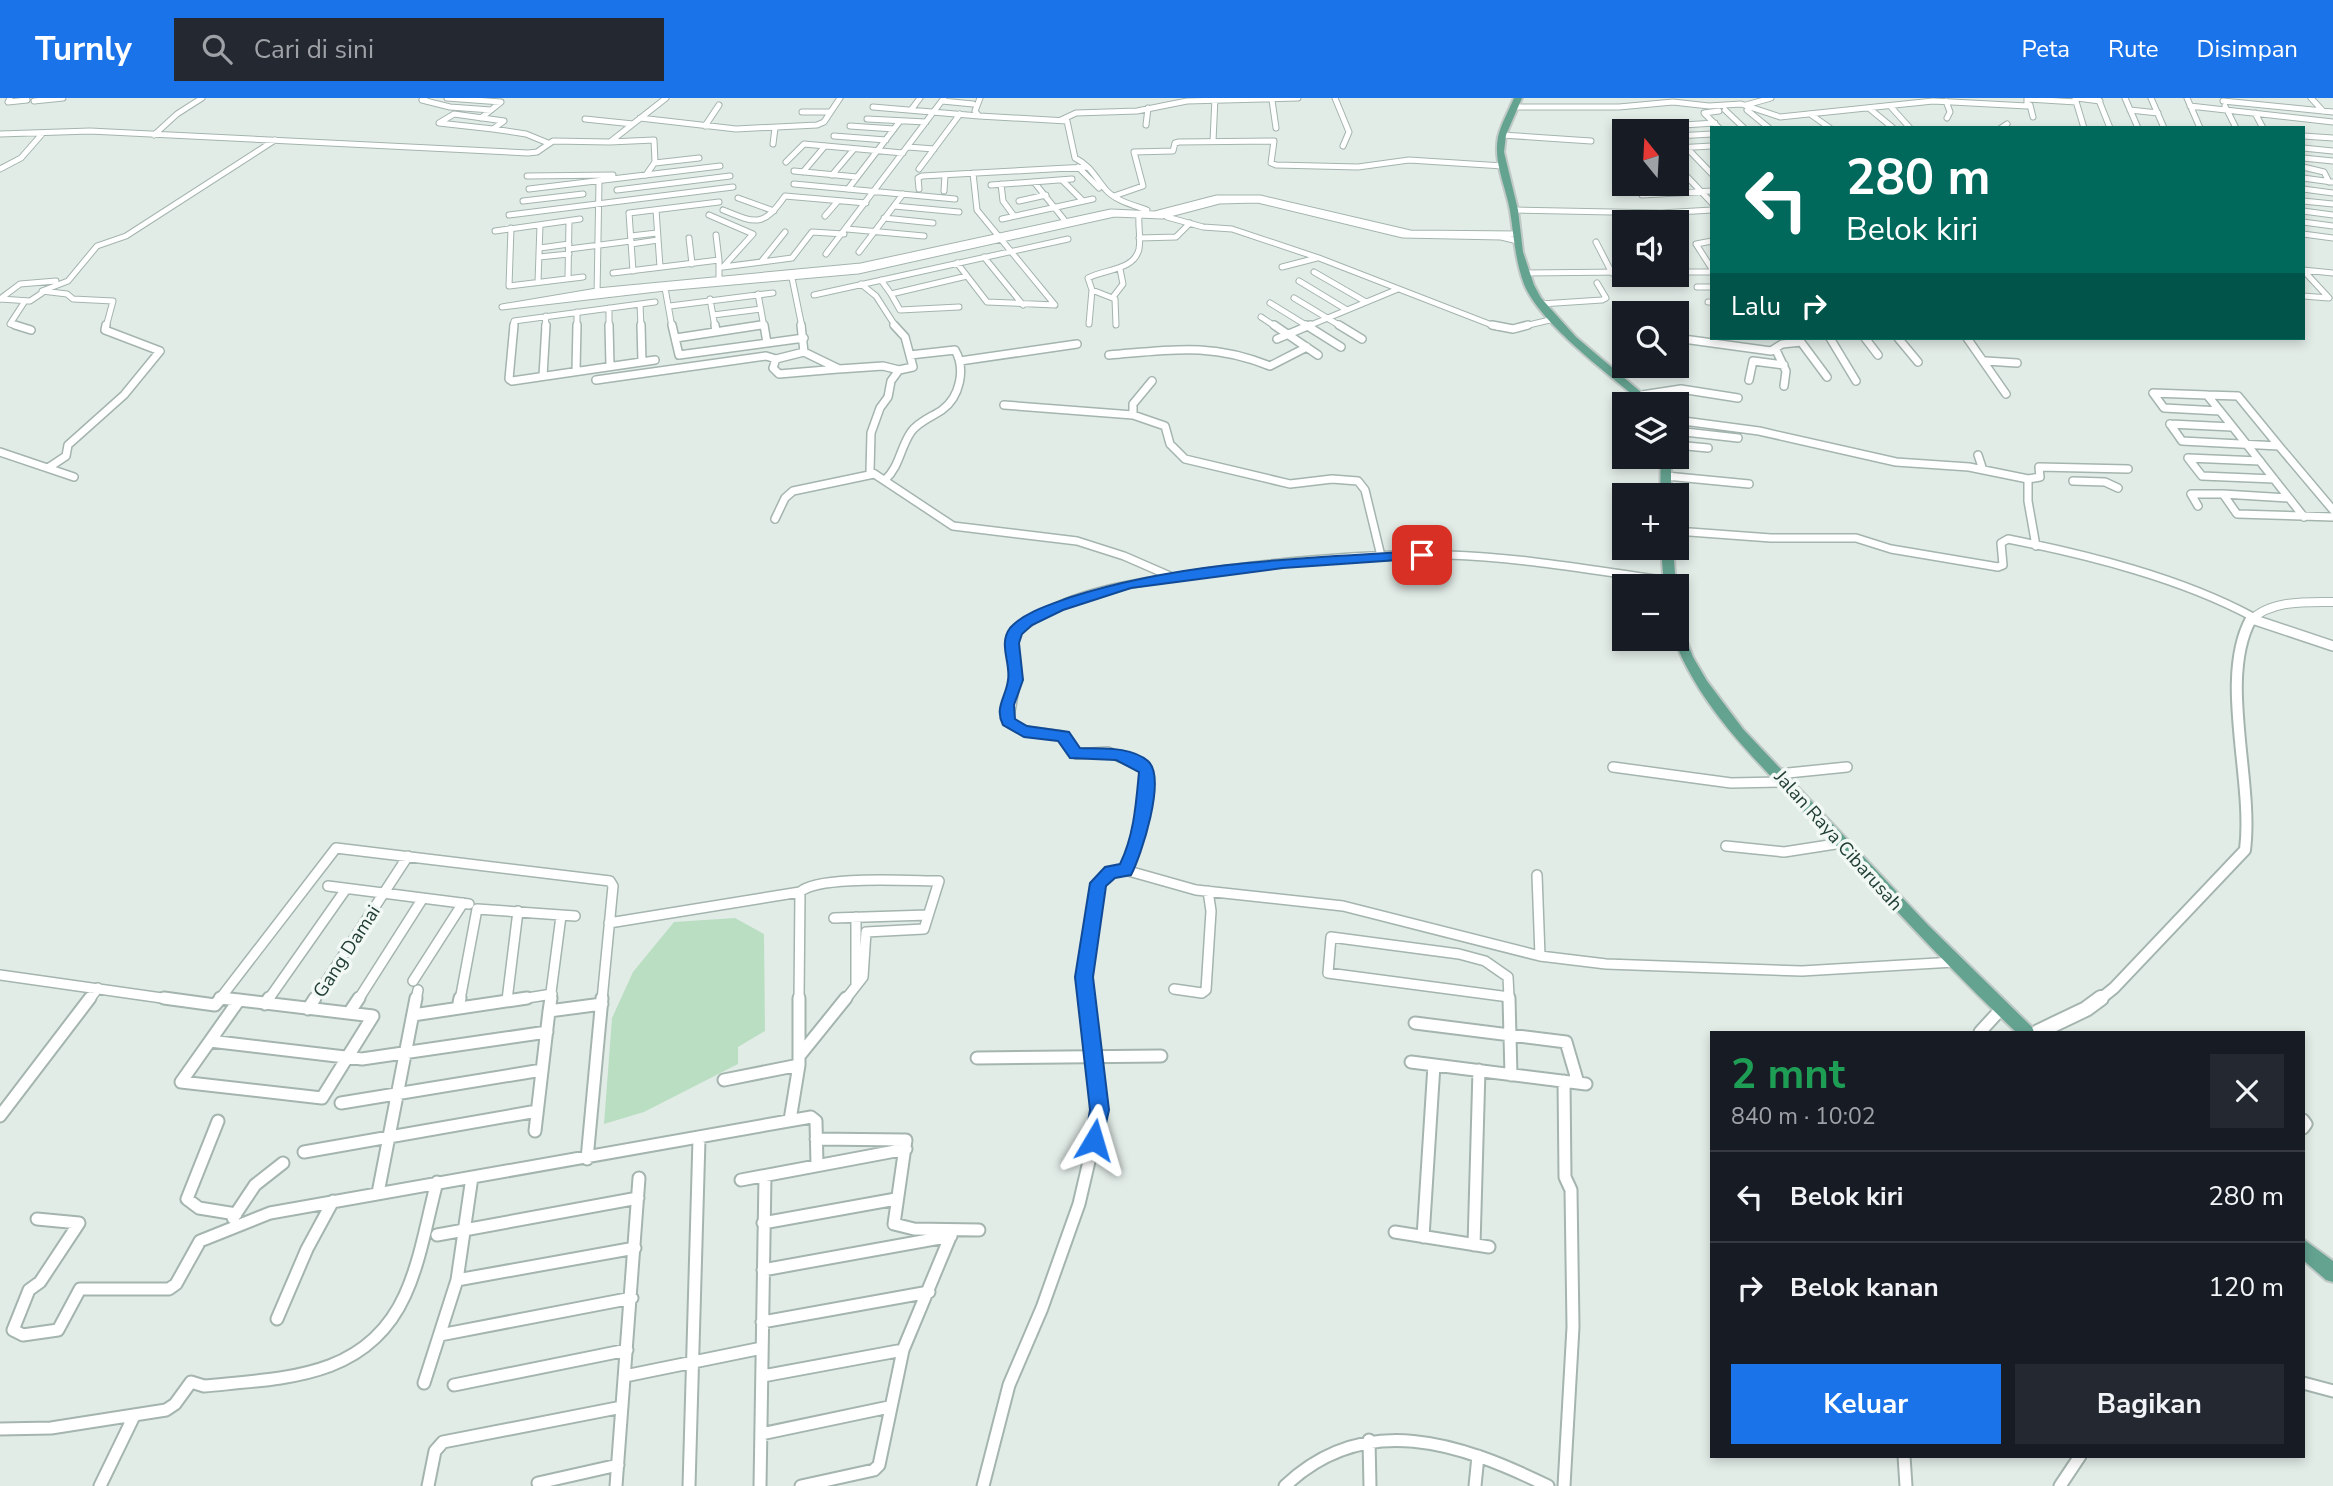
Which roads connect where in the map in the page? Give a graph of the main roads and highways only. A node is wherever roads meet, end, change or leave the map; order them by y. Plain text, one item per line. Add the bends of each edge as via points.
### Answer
1 (1517, 103) edge
2 (1638, 392) edge
3 (1685, 651) edge
4 (2029, 1031) edge
5 (2305, 1250) edge
6 (2333, 1273) edge

1 - 2 main road via 1502,135 1500,152 1525,273 1554,319
3 - 4 main road, Jalan Raya Cibarusah via 1716,701 1895,903
5 - 6 main road

